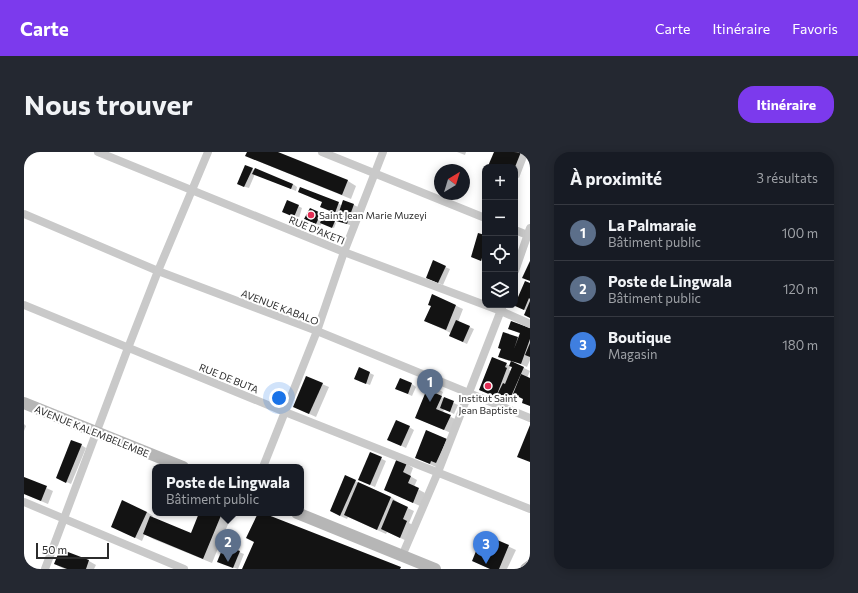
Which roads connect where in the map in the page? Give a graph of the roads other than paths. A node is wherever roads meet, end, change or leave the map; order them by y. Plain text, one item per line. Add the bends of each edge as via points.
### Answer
1 (98, 152) edge
2 (208, 152) edge
3 (322, 152) edge
4 (383, 152) edge
5 (374, 174) junction
6 (192, 191) junction
7 (24, 214) edge
8 (482, 217) edge
9 (518, 231) edge
10 (529, 233) edge
11 (344, 252) junction
12 (518, 263) edge
13 (158, 271) junction
14 (482, 301) edge
15 (24, 305) edge
16 (502, 308) edge
17 (530, 324) edge
18 (317, 332) junction
19 (128, 348) junction
20 (469, 394) junction
21 (24, 403) edge
22 (285, 412) junction
23 (530, 418) edge
24 (96, 432) junction
25 (176, 464) edge
26 (264, 464) edge
27 (438, 472) junction
28 (24, 502) edge
29 (530, 509) edge
30 (304, 516) edge
31 (64, 518) junction
32 (402, 556) junction
33 (45, 569) edge
34 (184, 569) edge
35 (435, 569) edge

1 - 6 street, RUE D'AKETI
2 - 6 street
3 - 5 street
4 - 5 street
5 - 8 street
5 - 11 street
6 - 11 street, RUE D'AKETI
6 - 13 street
7 - 13 street, AVENUE KABALO
9 - 10 street
10 - 12 street
11 - 14 street, RUE D'AKETI
11 - 18 street
13 - 18 street, AVENUE KABALO
13 - 19 street
15 - 19 street, RUE DE BUTA
16 - 17 street, RUE D'AKETI
16 - 20 street
18 - 20 street, AVENUE KABALO
18 - 22 street
19 - 22 street, RUE DE BUTA
19 - 24 street
20 - 23 street, AVENUE KABALO
20 - 27 street
21 - 24 street, AVENUE KALEMBELEMBE
22 - 26 street
22 - 27 street, RUE DE BUTA
24 - 25 street, AVENUE KALEMBELEMBE
24 - 31 street
27 - 29 street, RUE DE BUTA
27 - 32 street
28 - 31 street
30 - 32 street
31 - 33 street
31 - 34 street
32 - 35 street

